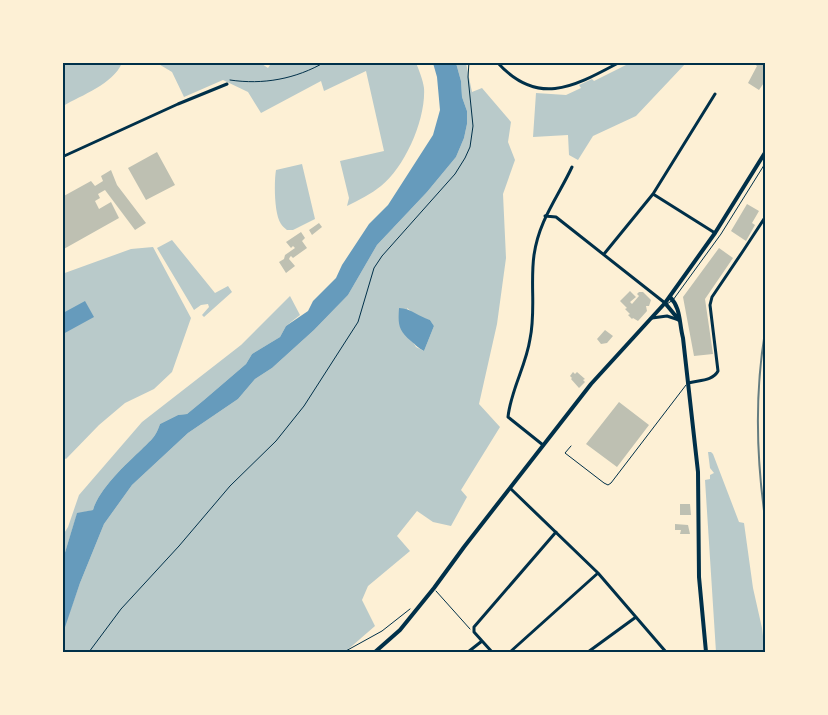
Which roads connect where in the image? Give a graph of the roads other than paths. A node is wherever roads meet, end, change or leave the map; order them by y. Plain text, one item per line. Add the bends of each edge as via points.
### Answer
1 (497, 62) edge
2 (620, 62) edge
3 (227, 84) dead end
4 (715, 94) dead end
5 (766, 151) edge
6 (62, 157) edge
7 (766, 162) edge
8 (572, 167) dead end
9 (653, 194) junction
10 (545, 216) junction
11 (766, 216) edge
12 (715, 233) junction
13 (604, 254) junction
14 (671, 298) junction
15 (665, 304) junction
16 (652, 318) junction
17 (679, 320) junction
18 (688, 384) junction
19 (544, 445) junction
20 (571, 446) dead end
21 (511, 489) junction
22 (556, 532) junction
23 (598, 573) junction
24 (636, 617) junction
25 (482, 641) junction
26 (375, 652) edge
27 (468, 652) edge
28 (492, 652) edge
29 (510, 652) edge
30 (588, 652) edge
31 (666, 652) edge
32 (706, 652) edge

1 - 2 street via 513,78 533,88 550,90 574,84
3 - 6 street
4 - 9 street
5 - 12 street
7 - 14 lane via 721,234
8 - 10 street
9 - 12 street
9 - 13 street
10 - 13 street via 556,217
10 - 19 street via 534,256 530,340 508,416
11 - 18 street via 712,297 710,305 718,371 711,379
12 - 14 street
13 - 15 street
14 - 15 street
14 - 17 street via 679,312
15 - 16 street
15 - 17 street
16 - 17 street via 664,315
16 - 19 street via 591,384
17 - 18 street
18 - 20 lane via 608,485 565,453
18 - 32 street via 698,472 699,577
19 - 21 street
21 - 22 street
21 - 26 street via 400,630
22 - 23 street
22 - 25 street via 477,622 474,632
23 - 24 street
23 - 29 street
24 - 30 street
24 - 31 street
25 - 27 street
25 - 28 street

